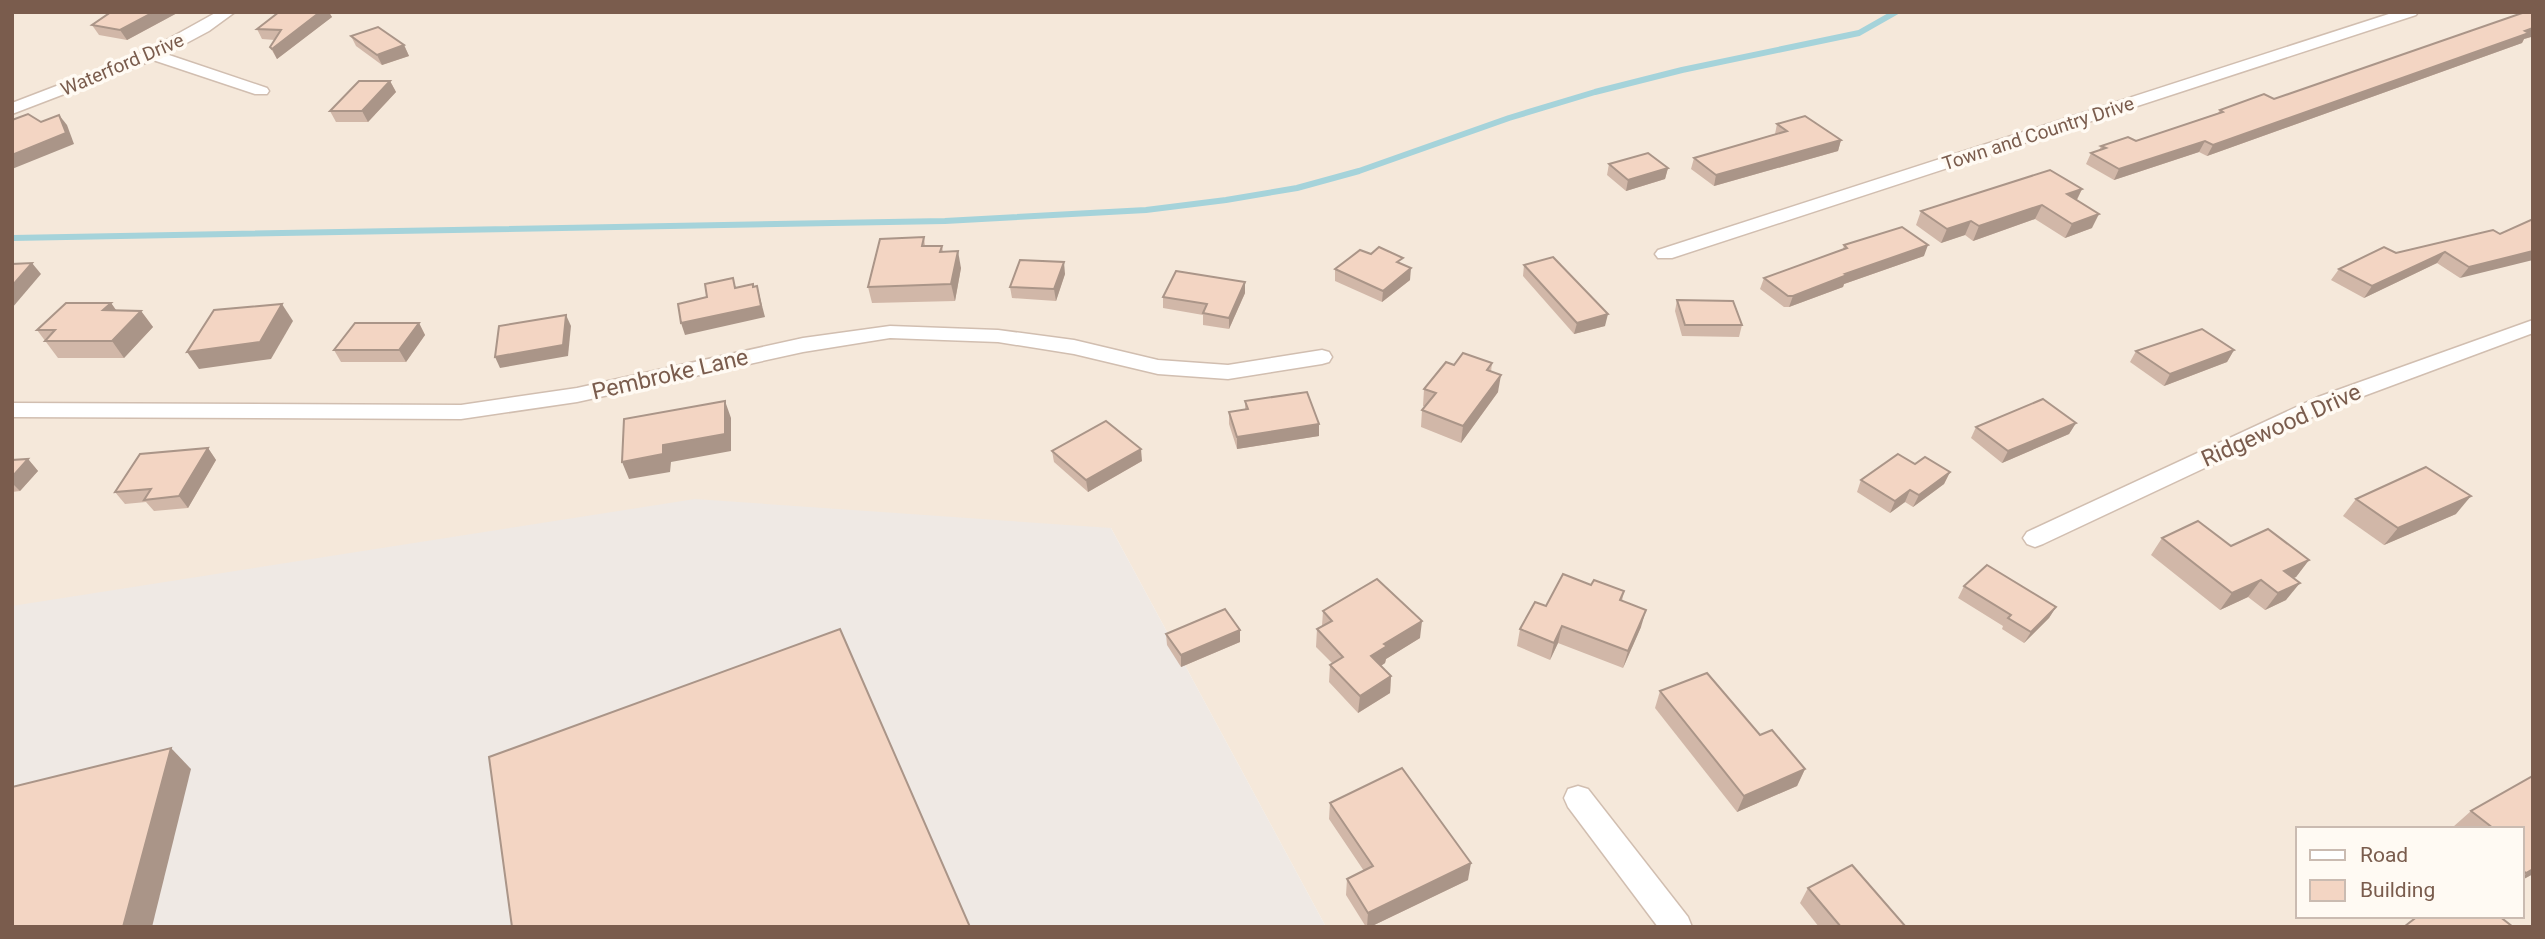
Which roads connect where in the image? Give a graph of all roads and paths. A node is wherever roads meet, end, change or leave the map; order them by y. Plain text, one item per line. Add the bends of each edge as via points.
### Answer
1 (228, 12) edge
2 (2411, 12) edge
3 (152, 55) junction
4 (261, 91) dead end
5 (12, 109) edge
6 (1665, 254) dead end
7 (2533, 326) edge
8 (1322, 358) dead end
9 (12, 410) edge
10 (2035, 538) dead end
11 (1578, 798) dead end
12 (1677, 927) edge

1 - 3 street, Waterford Drive
2 - 6 street, Town and Country Drive
3 - 4 street
3 - 5 street, Waterford Drive
7 - 10 street, Ridgewood Drive via 2326,402
8 - 9 street, Pembroke Lane via 1228,372 1158,367 1074,347 998,336 890,332 803,345 577,395 461,412
11 - 12 street

